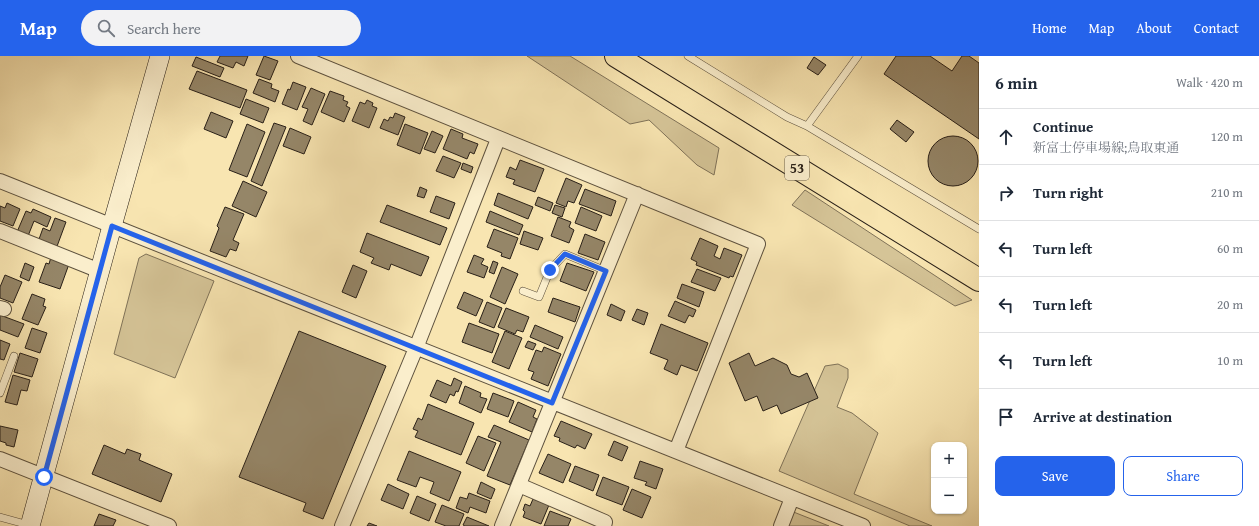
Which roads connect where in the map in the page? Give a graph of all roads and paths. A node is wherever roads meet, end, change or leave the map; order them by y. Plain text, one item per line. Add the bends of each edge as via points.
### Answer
1 (160, 56) edge
2 (298, 56) edge
3 (616, 56) edge
4 (688, 56) edge
5 (858, 56) edge
6 (807, 126) junction
7 (498, 138) junction
8 (0, 181) edge
9 (637, 194) junction
10 (112, 226) junction
11 (979, 229) edge
12 (0, 231) edge
13 (606, 271) junction
14 (100, 272) junction
15 (979, 280) edge
16 (523, 291) dead end
17 (416, 348) junction
18 (14, 356) dead end
19 (0, 393) edge
20 (552, 403) junction
21 (676, 451) junction
22 (0, 459) edge
23 (44, 477) junction
24 (519, 485) junction
25 (792, 498) junction
26 (0, 517) edge
27 (30, 526) edge
28 (169, 526) edge
29 (342, 526) edge
30 (502, 526) edge
31 (604, 526) edge
32 (781, 526) edge
33 (863, 526) edge

1 - 10 main road
2 - 7 street
3 - 15 main road, 53
4 - 6 lane via 786,117
5 - 6 lane
6 - 11 lane
7 - 9 street
7 - 17 street
8 - 10 street
9 - 13 street
9 - 21 street via 758,244
10 - 14 main road
10 - 17 street
12 - 14 street
13 - 16 lane via 565,254 550,270 539,297
13 - 20 street
14 - 23 main road
17 - 20 street
17 - 29 street
18 - 19 lane
20 - 21 street
20 - 24 street
21 - 25 street
22 - 23 street
23 - 27 main road
23 - 28 street
24 - 30 street
24 - 31 street via 605,522
25 - 32 street
25 - 33 street
26 - 27 lane

